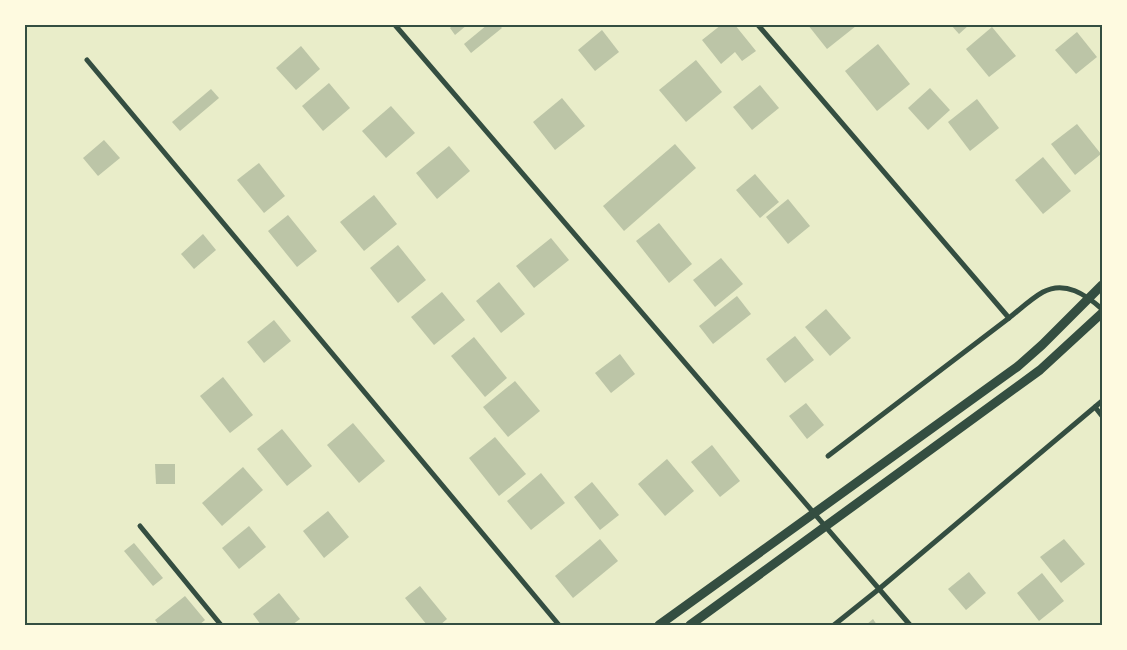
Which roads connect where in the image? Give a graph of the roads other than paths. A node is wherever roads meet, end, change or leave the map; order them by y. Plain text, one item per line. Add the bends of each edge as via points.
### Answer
1 (395, 25) edge
2 (758, 25) edge
3 (87, 60) dead end
4 (1102, 285) edge
5 (1089, 298) junction
6 (1102, 311) edge
7 (1009, 318) junction
8 (1102, 401) edge
9 (1095, 407) junction
10 (1102, 416) edge
11 (828, 456) dead end
12 (814, 514) junction
13 (140, 526) dead end
14 (825, 526) junction
15 (879, 589) junction
16 (221, 625) edge
17 (559, 625) edge
18 (659, 625) edge
19 (690, 625) edge
20 (834, 625) edge
21 (910, 625) edge

1 - 12 street
2 - 7 street
3 - 17 street
4 - 5 street
5 - 6 street
5 - 7 street via 1071,289 1056,288 1043,292
5 - 12 street via 1017,367
6 - 14 street via 1040,370
7 - 11 street
8 - 9 street
9 - 10 street
9 - 15 street
12 - 14 street
12 - 18 street
13 - 16 street
14 - 15 street
14 - 19 street
15 - 20 street
15 - 21 street

